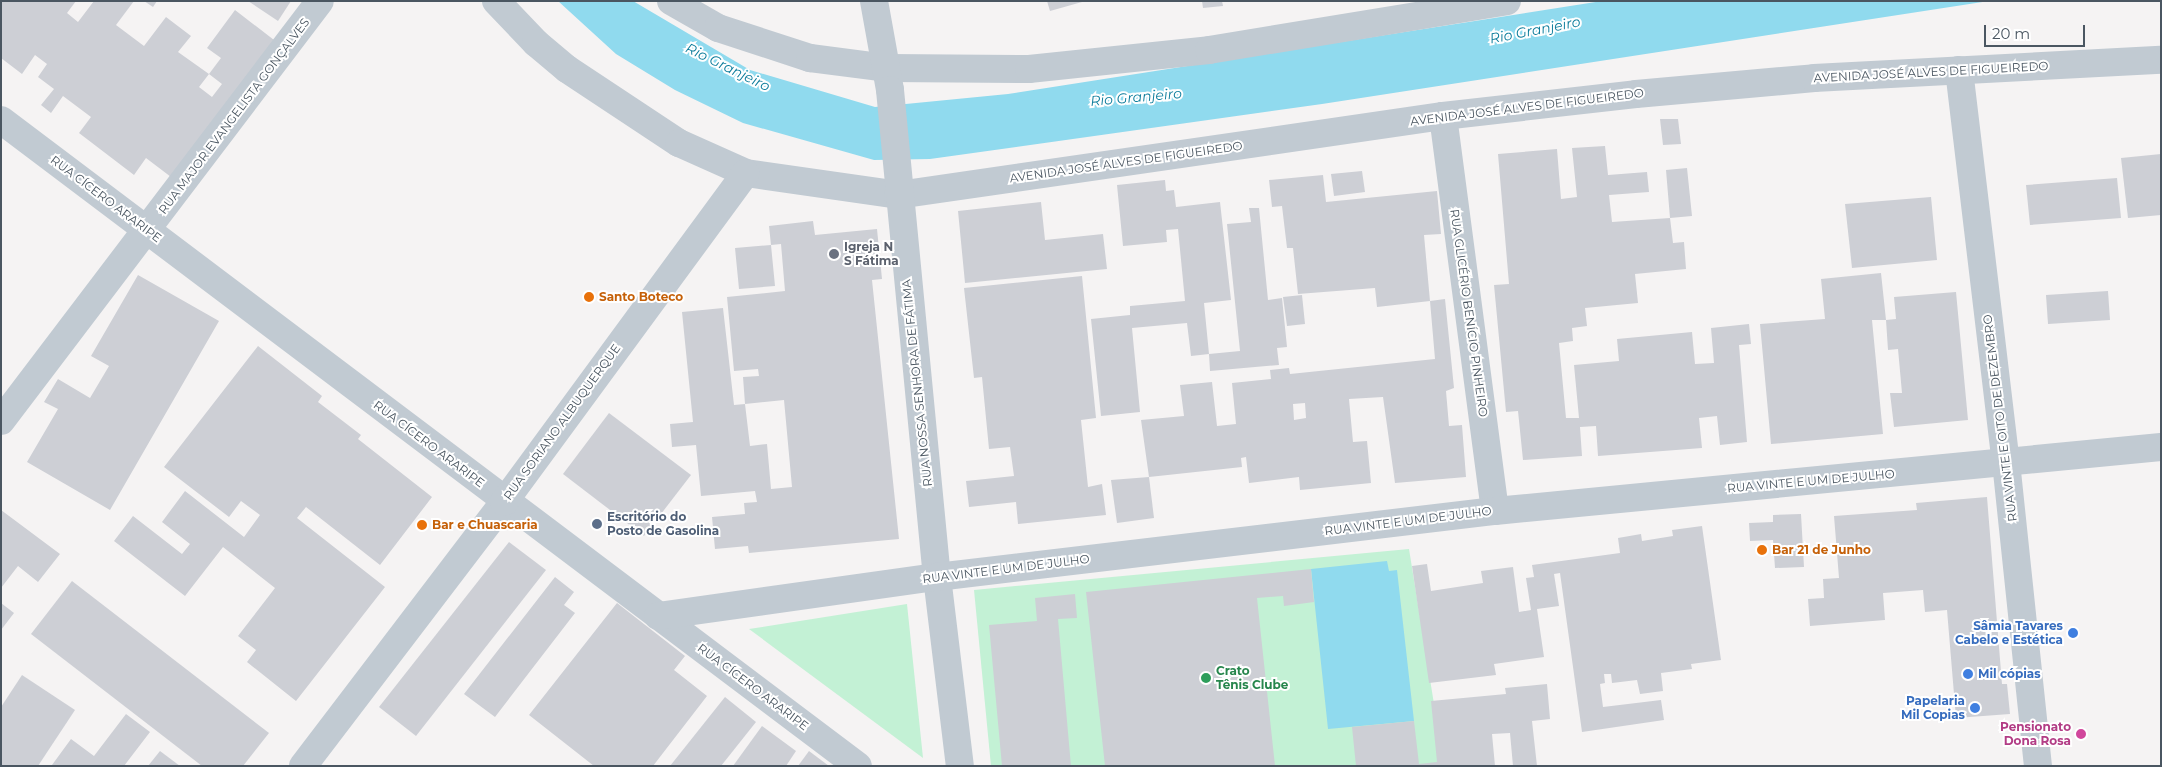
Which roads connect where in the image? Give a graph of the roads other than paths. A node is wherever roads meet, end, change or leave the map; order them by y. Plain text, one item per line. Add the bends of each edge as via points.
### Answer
1 (320, 1) edge
2 (496, 1) edge
3 (671, 1) edge
4 (874, 1) edge
5 (1507, 1) edge
6 (1423, 9) edge
7 (2161, 60) edge
8 (1959, 70) junction
9 (889, 79) junction
10 (1443, 116) junction
11 (1, 120) edge
12 (746, 173) junction
13 (897, 184) junction
14 (148, 230) junction
15 (1, 421) edge
16 (2161, 447) edge
17 (2006, 462) junction
18 (504, 502) junction
19 (1495, 511) junction
20 (937, 577) junction
21 (658, 616) junction
22 (303, 766) edge
23 (858, 766) edge
24 (960, 766) edge
25 (2038, 766) edge

1 - 14 street, RUA MAJOR EVANGELISTA GONÇALVES
2 - 12 street, AVENIDA JOSÉ ALVES DE FIGUEIREDO via 536,43 613,102 679,143
3 - 9 street via 718,28
4 - 9 street, RUA NOSSA SENHORA DE FÁTIMA
5 - 6 street
6 - 9 street via 1208,50 1029,69
7 - 8 street, AVENIDA JOSÉ ALVES DE FIGUEIREDO
8 - 10 street, AVENIDA JOSÉ ALVES DE FIGUEIREDO via 1636,94
8 - 17 street, RUA VINTE E OITO DE DEZEMBRO
9 - 13 street, RUA NOSSA SENHORA DE FÁTIMA
10 - 13 street, AVENIDA JOSÉ ALVES DE FIGUEIREDO
10 - 19 street, RUA GLICÉRIO BENÍCIO PINHEIRO
11 - 14 street, RUA CÍCERO ARARIPE
12 - 13 street, AVENIDA JOSÉ ALVES DE FIGUEIREDO
12 - 18 street, RUA SORIANO ALBUQUERQUE
13 - 20 street, RUA NOSSA SENHORA DE FÁTIMA
14 - 15 street, RUA MAJOR EVANGELISTA GONÇALVES
14 - 18 street, RUA CÍCERO ARARIPE
16 - 17 street, RUA VINTE E UM DE JULHO
17 - 19 street, RUA VINTE E UM DE JULHO
17 - 25 street, RUA VINTE E OITO DE DEZEMBRO
18 - 21 street, RUA CÍCERO ARARIPE
18 - 22 street, RUA SORIANO ALBUQUERQUE
19 - 20 street, RUA VINTE E UM DE JULHO
20 - 21 street, RUA VINTE E UM DE JULHO
20 - 24 street, RUA NOSSA SENHORA DE FÁTIMA
21 - 23 street, RUA CÍCERO ARARIPE

